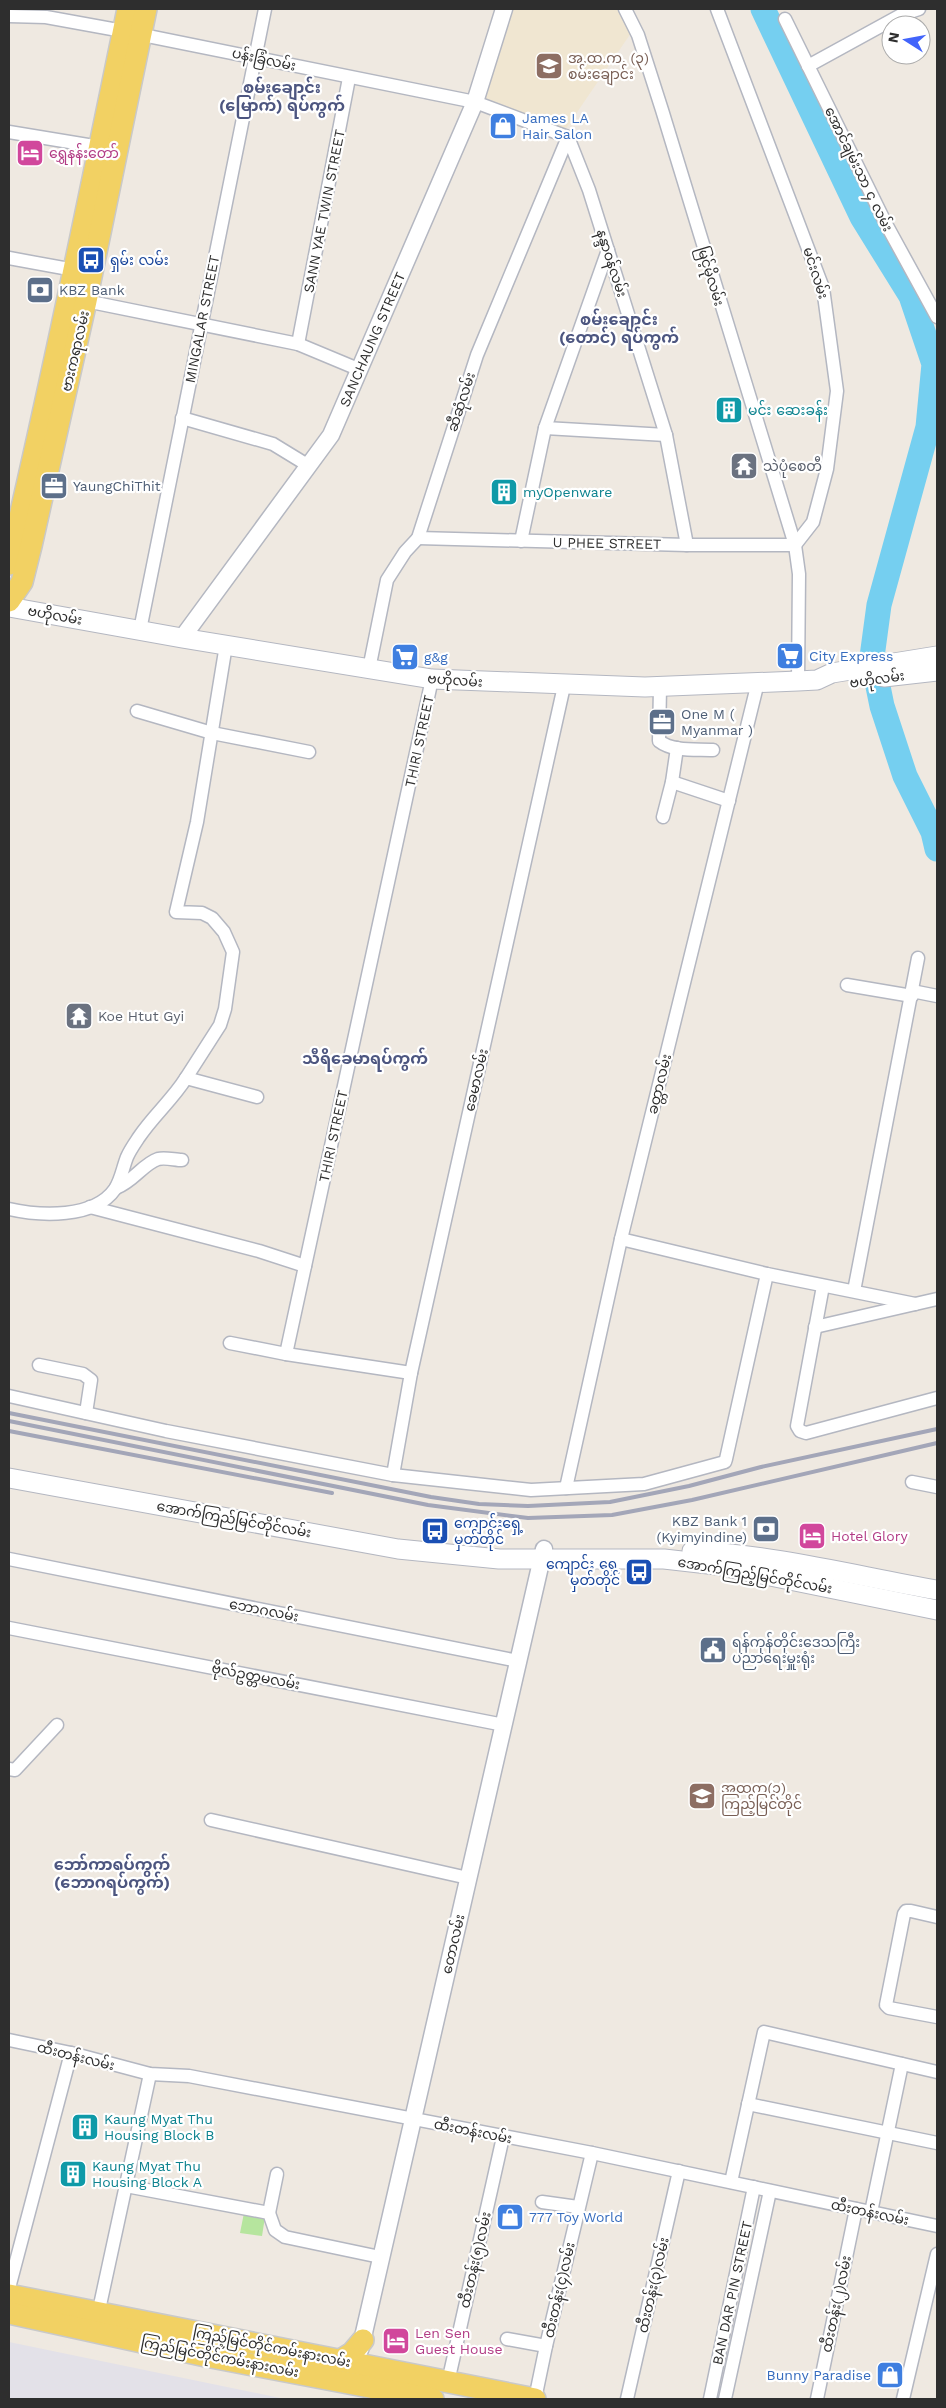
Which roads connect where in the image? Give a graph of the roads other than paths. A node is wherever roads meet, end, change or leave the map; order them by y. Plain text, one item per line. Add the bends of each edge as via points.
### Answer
1 (128, 9) edge
2 (146, 9) edge
3 (266, 9) edge
4 (502, 9) edge
5 (625, 9) edge
6 (717, 9) edge
7 (919, 9) edge
8 (9, 16) edge
9 (785, 19) dead end
10 (132, 32) junction
11 (256, 57) junction
12 (808, 66) junction
13 (349, 78) junction
14 (474, 102) junction
15 (9, 132) edge
16 (568, 137) junction
17 (107, 148) junction
18 (608, 250) junction
19 (9, 258) edge
20 (84, 272) junction
21 (78, 299) junction
22 (937, 317) edge
23 (201, 325) junction
24 (298, 344) junction
25 (358, 369) junction
26 (182, 418) junction
27 (545, 428) junction
28 (666, 435) junction
29 (309, 466) junction
30 (418, 538) junction
31 (521, 541) junction
32 (687, 545) junction
33 (795, 545) junction
34 (9, 564) edge
35 (9, 601) edge
36 (9, 607) edge
37 (140, 630) junction
38 (182, 638) junction
39 (226, 646) junction
40 (937, 656) edge
41 (369, 669) junction
42 (890, 670) junction
43 (937, 670) edge
44 (432, 679) junction
45 (798, 681) junction
46 (758, 682) junction
47 (564, 686) junction
48 (660, 687) junction
49 (137, 711) dead end
50 (212, 733) junction
51 (677, 748) junction
52 (713, 750) dead end
53 (310, 752) dead end
54 (672, 782) junction
55 (729, 801) junction
56 (663, 817) dead end
57 (918, 958) dead end
58 (847, 985) dead end
59 (912, 994) junction
60 (937, 996) edge
61 (186, 1078) junction
62 (257, 1097) dead end
63 (182, 1160) dead end
64 (116, 1188) junction
65 (90, 1207) junction
66 (9, 1209) edge
67 (621, 1238) junction
68 (305, 1266) junction
69 (767, 1274) junction
70 (823, 1286) junction
71 (854, 1290) junction
72 (937, 1299) edge
73 (914, 1304) junction
74 (815, 1327) junction
75 (230, 1343) dead end
76 (286, 1354) junction
77 (38, 1365) dead end
78 (411, 1373) junction
79 (9, 1396) edge
80 (937, 1398) edge
81 (86, 1413) junction
82 (393, 1475) junction
83 (9, 1478) edge
84 (912, 1482) dead end
85 (937, 1487) edge
86 (566, 1488) junction
87 (543, 1555) junction
88 (9, 1559) edge
89 (815, 1566) junction
90 (886, 1579) junction
91 (811, 1585) junction
92 (937, 1590) edge
93 (881, 1599) junction
94 (937, 1610) edge
95 (9, 1628) edge
96 (518, 1661) junction
97 (57, 1725) dead end
98 (504, 1725) junction
99 (9, 1769) edge
100 (211, 1820) dead end
101 (468, 1878) junction
102 (937, 1917) edge
103 (937, 2017) edge
104 (9, 2040) edge
105 (71, 2053) junction
106 (902, 2064) junction
107 (937, 2072) edge
108 (150, 2074) junction
109 (748, 2104) junction
110 (413, 2120) junction
111 (887, 2133) junction
112 (503, 2137) junction
113 (937, 2143) edge
114 (592, 2153) junction
115 (679, 2171) junction
116 (277, 2174) dead end
117 (731, 2182) junction
118 (126, 2186) junction
119 (754, 2187) junction
120 (770, 2191) junction
121 (542, 2202) dead end
122 (578, 2207) junction
123 (856, 2209) junction
124 (871, 2212) junction
125 (269, 2213) junction
126 (937, 2226) edge
127 (937, 2254) edge
128 (380, 2257) junction
129 (9, 2288) edge
130 (9, 2295) edge
131 (22, 2309) edge
132 (96, 2322) junction
133 (507, 2338) dead end
134 (363, 2340) joint
135 (546, 2346) junction
136 (269, 2357) joint
137 (356, 2369) junction
138 (448, 2382) junction
139 (433, 2399) edge
140 (535, 2399) edge
141 (627, 2399) edge
142 (710, 2399) edge
143 (725, 2399) edge
144 (817, 2399) edge
145 (903, 2399) edge

1 - 10 main road, ဗားကရာလမ်း
2 - 10 main road, ဗားကရာလမ်း
3 - 11 street, MINGALAR STREET
4 - 14 street, SANCHAUNG STREET
5 - 33 street, မြင့်မိုလမ်း via 638,35 662,110
6 - 33 street, မင်းလမ်း via 823,288 831,337 837,391 827,469 813,522
7 - 12 street via 901,15
8 - 10 street, ပန်းခြံလမ်း via 46,17
9 - 12 street, အောင်ချမ်းသာ ၄ လမ်း
10 - 11 street, ပန်းခြံလမ်း
10 - 17 main road, ဗားကရာလမ်း
11 - 13 street, ပန်းခြံလမ်း
11 - 23 street, MINGALAR STREET
12 - 22 street, အောင်ချမ်းသာ ၄ လမ်း via 886,224
13 - 14 street, ပန်းခြံလမ်း
13 - 24 street, SANN YAE TWIN STREET
14 - 16 street
14 - 25 street, SANCHAUNG STREET
15 - 17 street
16 - 18 street, နန္ဒာ၀န်လမ်း
16 - 30 street, ဆီဆုံလမ်း via 472,369
17 - 20 main road, ဗားကရာလမ်း
18 - 27 street
18 - 28 street, နန္ဒာ၀န်လမ်း
19 - 20 street
20 - 21 main road, ဗားကရာလမ်း
21 - 23 street
21 - 34 main road, ဗားကရာလမ်း
21 - 35 main road, ဗားကရာလမ်း via 22,582
23 - 24 street
23 - 26 street, MINGALAR STREET
24 - 25 street
25 - 29 street, SANCHAUNG STREET via 331,435
26 - 29 street via 272,444
26 - 37 street, MINGALAR STREET
27 - 28 street
27 - 31 street
28 - 32 street, နန္ဒာ၀န်လမ်း
29 - 38 street, SANCHAUNG STREET
30 - 31 street, U PHEE STREET
30 - 41 street, ဆီဆုံလမ်း via 387,580
31 - 32 street, U PHEE STREET
32 - 33 street, U PHEE STREET
33 - 45 street, မြင့်မိုလမ်း via 799,584
36 - 37 main road, ဗဟိုလမ်း
37 - 38 main road, ဗဟိုလမ်း
38 - 39 main road, ဗဟိုလမ်း
39 - 41 main road, ဗဟိုလမ်း
39 - 50 street
40 - 42 main road, ဗဟိုလမ်း
41 - 44 main road, ဗဟိုလမ်း
42 - 43 main road, ဗဟိုလမ်း
42 - 45 main road, ဗဟိုလမ်း via 848,677 832,674 817,680
44 - 47 main road, ဗဟိုလမ်း
44 - 68 street, THIRI STREET
45 - 46 main road, ဗဟိုလမ်း
46 - 48 main road, ဗဟိုလမ်း
46 - 55 street, ခတ္တာလမ်း
47 - 48 main road, ဗဟိုလမ်း
47 - 78 street, ခေမာလမ်း
48 - 51 street via 659,741
49 - 50 street
50 - 53 street
50 - 61 street via 197,822 176,912 212,918 224,932 233,952 220,1025
51 - 52 street
51 - 54 street
54 - 55 street
54 - 56 street
55 - 67 street, ခတ္တာလမ်း
57 - 59 street
58 - 59 street
59 - 60 street
59 - 71 street
61 - 62 street
61 - 64 street via 136,1142
63 - 64 street via 160,1158 148,1164 128,1184
64 - 65 street via 106,1199
65 - 66 street via 58,1215
65 - 68 street
67 - 69 street
67 - 86 street, ခတ္တာလမ်း
68 - 76 street, THIRI STREET
69 - 70 street
69 - 86 street via 725,1461 644,1484
70 - 71 street
70 - 74 street
71 - 73 street
72 - 73 street
73 - 74 street
74 - 80 street via 797,1426 800,1431
75 - 76 street
76 - 78 street
77 - 81 street via 83,1374 91,1380
78 - 82 street, ခေမာလမ်း
79 - 81 street
81 - 82 street
82 - 86 street via 531,1490
83 - 87 main road, အောက်ကြည်မြင်တိုင်လမ်း via 398,1549 499,1559
84 - 85 street
87 - 89 main road, အောက်ကြည့်မြင်တိုင်လမ်း via 614,1547 719,1552
87 - 91 main road, အောက်ကြည့်မြင်တိုင်လမ်း via 664,1559 717,1565
87 - 96 street, တောလမ်း
88 - 96 street, ဘောဂလမ်း
89 - 90 main road, အောက်ကြည့်မြင်တိုင်လမ်း
89 - 91 main road
90 - 92 main road, အောက်ကြည့်မြင်တိုင်လမ်း
90 - 93 main road
91 - 93 main road, အောက်ကြည့်မြင်တိုင်လမ်း
93 - 94 main road, အောက်ကြည့်မြင်တိုင်လမ်း
95 - 98 street, ဗိုလ်ဥတ္တမလမ်း
96 - 98 street, တောလမ်း
97 - 99 street via 14,1770
98 - 101 street, တောလမ်း
100 - 101 street
101 - 110 street, တောလမ်း
102 - 103 street via 911,1911 904,1914 886,1999 889,2008
104 - 105 street, ထီးတန်းလမ်း
105 - 108 street, ထီးတန်းလမ်း
105 - 129 street
106 - 107 street
106 - 109 street via 764,2032
106 - 111 street
108 - 110 street, ထီးတန်းလမ်း via 188,2076
108 - 118 street
109 - 111 street
109 - 117 street
110 - 112 street, ထီးတန်းလမ်း
110 - 128 street, တောလမ်း
111 - 113 street
111 - 124 street
112 - 114 street, ထီးတန်းလမ်း
112 - 138 street, ထီးတန်း(၅)လမ်း
114 - 115 street, ထီးတန်းလမ်း
114 - 122 street, ထီးတန်း(၄)လမ်း
115 - 117 street, ထီးတန်းလမ်း
115 - 141 street, ထီးတန်း(၃)လမ်း
116 - 125 street
117 - 119 street, ထီးတန်းလမ်း
118 - 125 street
118 - 132 street
119 - 120 street, ထီးတန်းလမ်း
119 - 142 street, BAN DAR PIN STREET
120 - 123 street, ထီးတန်းလမ်း
120 - 143 street
121 - 122 street
122 - 135 street, ထီးတန်း(၄)လမ်း
123 - 124 street, ထီးတန်းလမ်း
123 - 144 street, ထီးတန်း(၂)လမ်း
124 - 126 street, ထီးတန်းလမ်း
125 - 128 street via 275,2230 285,2237
127 - 145 street
128 - 134 street, တောလမ်း
130 - 131 main road
131 - 132 main road, ကြည်မြင်တိုင်ကမ်းနားလမ်း
132 - 136 main road, ကြည်မြင်တိုင်ကမ်းနားလမ်း
133 - 135 street
134 - 137 main road via 367,2359
135 - 140 street, ထီးတန်း(၄)လမ်း
136 - 137 main road, ကြည့်မြင်တိုင်ကမ်းနားလမ်း
137 - 138 main road, ကြည့်မြင်တိုင်ကမ်းနားလမ်း
137 - 139 main road
138 - 140 main road, ကြည့်မြင်တိုင်ကမ်းနားလမ်း

